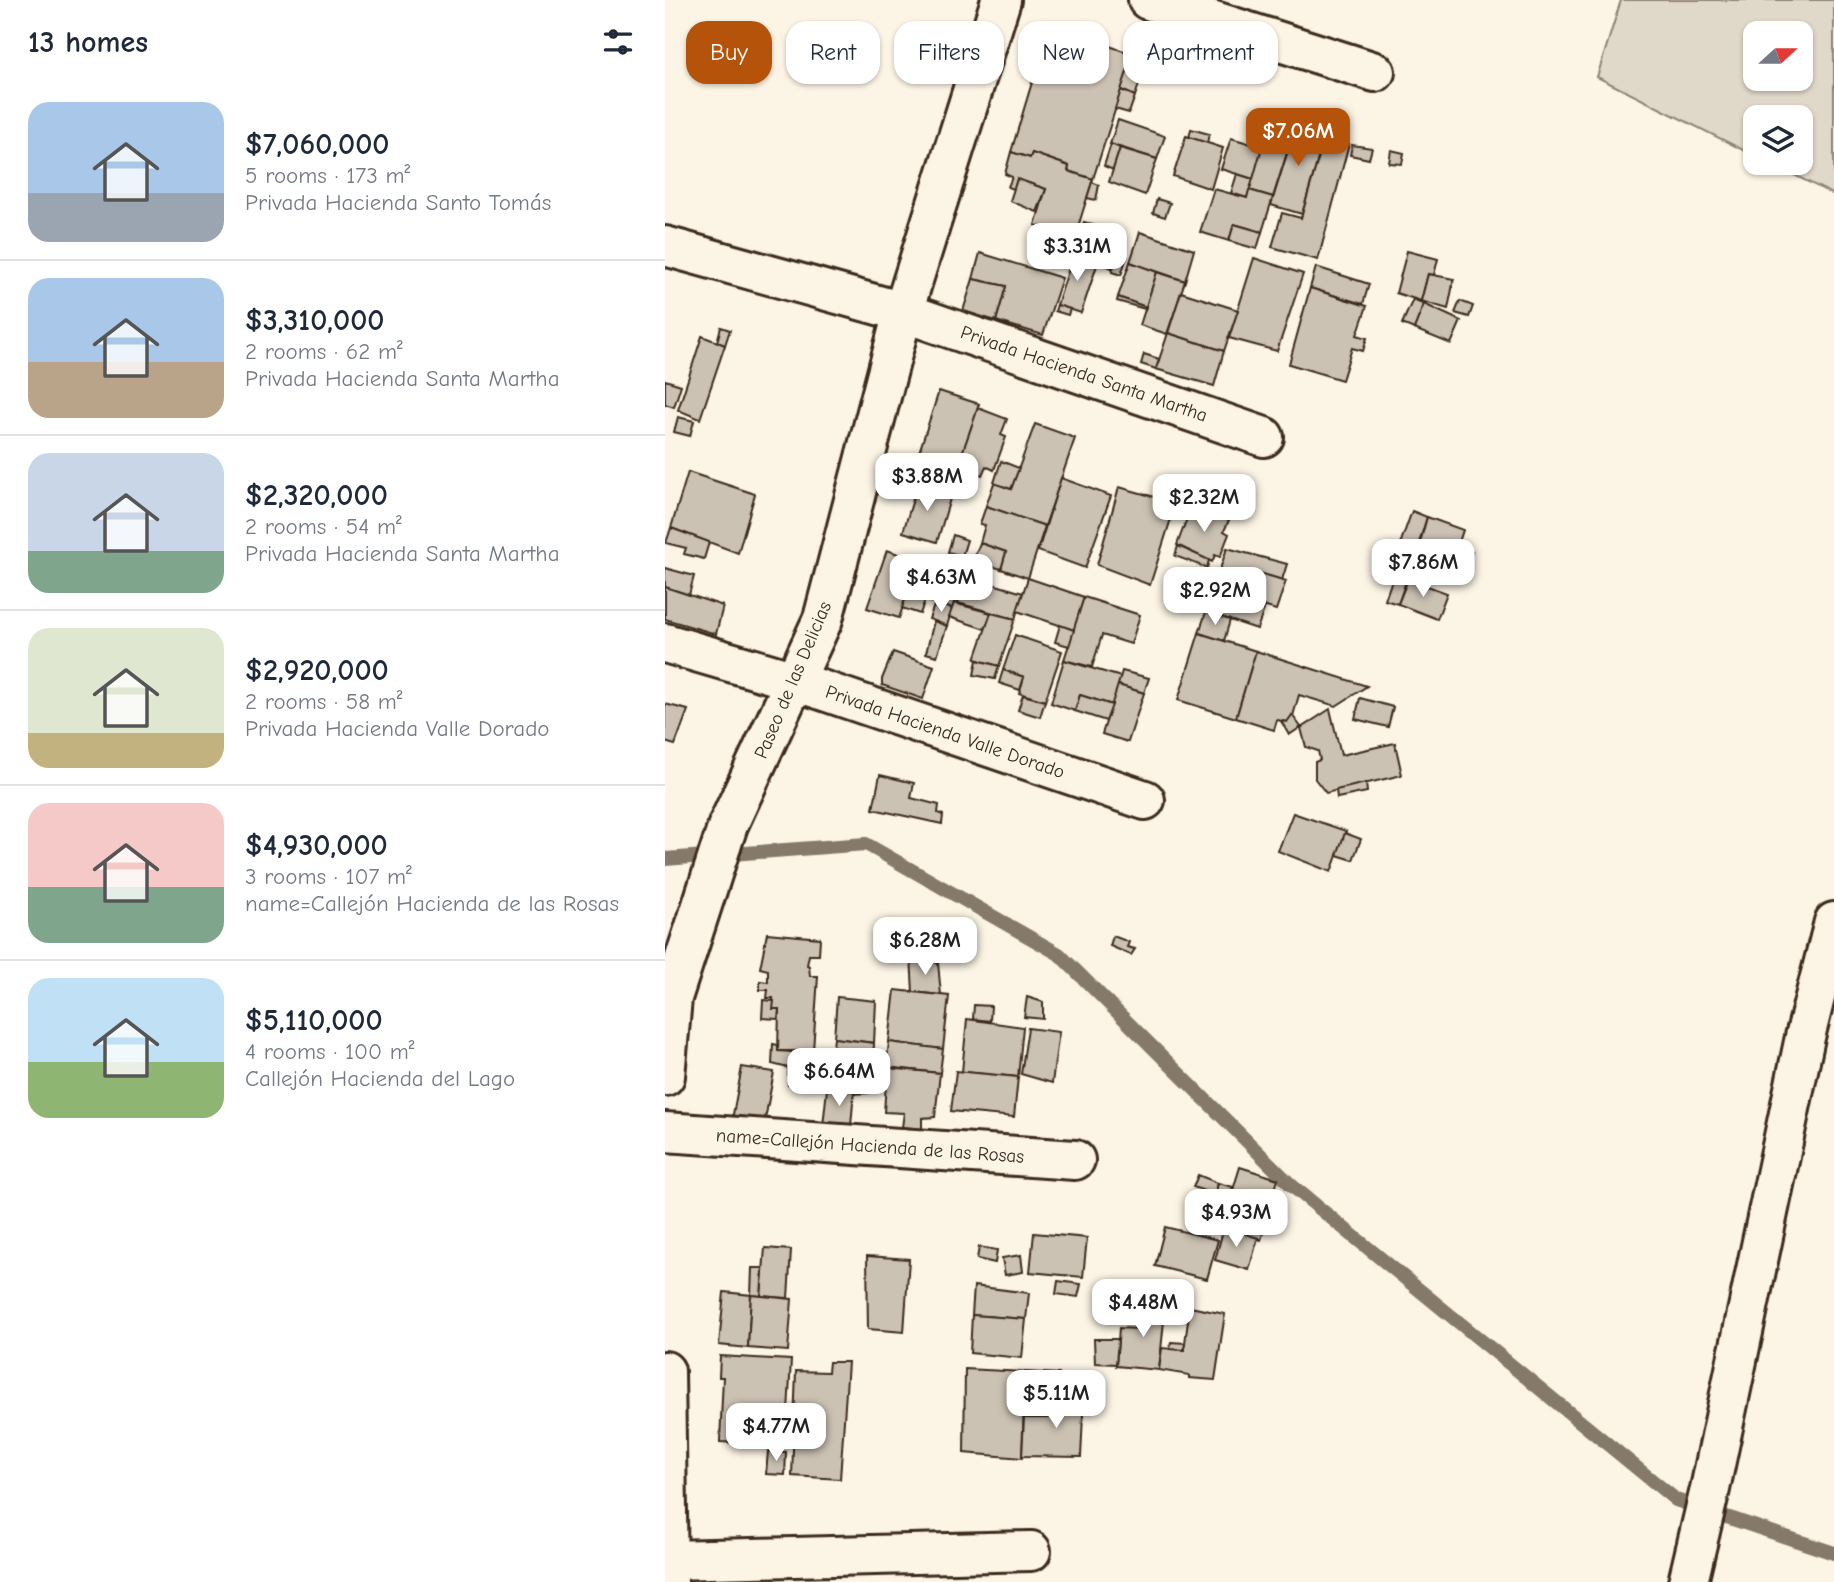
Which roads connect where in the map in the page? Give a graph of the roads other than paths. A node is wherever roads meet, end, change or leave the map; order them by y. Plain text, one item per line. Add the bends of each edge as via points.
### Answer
1 (1001, 0) edge
2 (1148, 0) edge
3 (1375, 72) dead end
4 (665, 246) edge
5 (904, 312) junction
6 (1264, 437) dead end
7 (665, 643) edge
8 (795, 681) junction
9 (1145, 800) dead end
10 (1834, 922) edge
11 (665, 1076) edge
12 (665, 1132) edge
13 (1075, 1160) dead end
14 (665, 1371) edge
15 (1031, 1551) dead end
16 (669, 1571) edge
17 (1689, 1576) edge

1 - 5 street, Paseo de las Delicias
2 - 3 street
4 - 5 street, Privada Hacienda Santa Martha
5 - 6 street, Privada Hacienda Santa Martha
5 - 8 street, Paseo de las Delicias via 824,619
7 - 8 street, Privada Hacienda Valle Dorado
8 - 9 street, Privada Hacienda Valle Dorado
8 - 11 street, Paseo de las Delicias via 728,825 698,913 671,998
10 - 17 street
12 - 13 street, name=Callejón Hacienda de las Rosas
14 - 16 street
15 - 16 street

